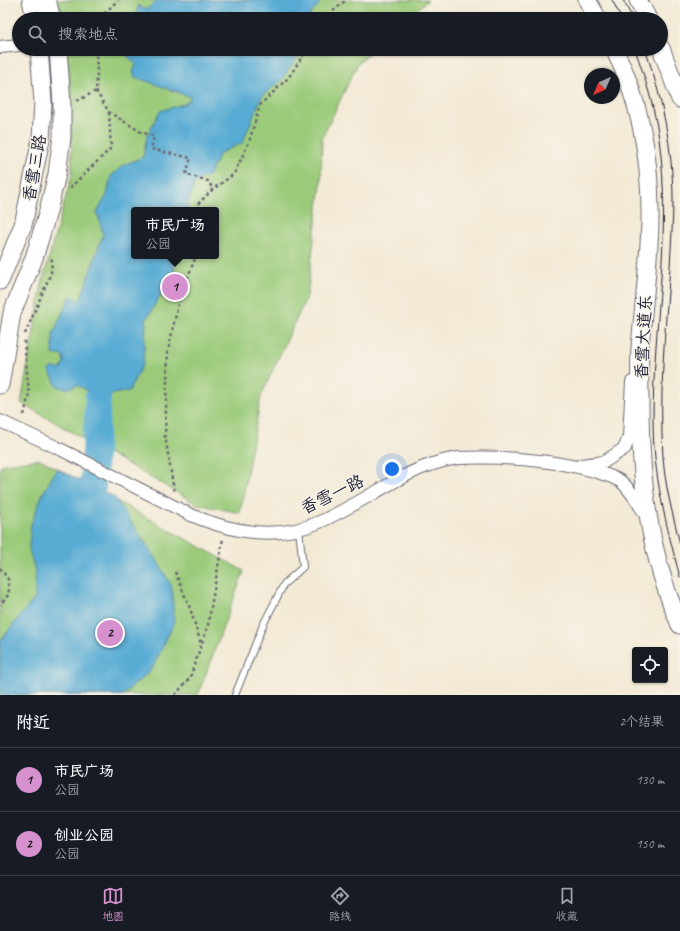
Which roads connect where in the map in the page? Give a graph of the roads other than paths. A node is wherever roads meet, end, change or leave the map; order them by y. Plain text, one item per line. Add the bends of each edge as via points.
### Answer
1 (31, 0) edge
2 (47, 0) edge
3 (587, 0) edge
4 (638, 0) edge
5 (34, 12) edge
6 (50, 12) edge
7 (594, 12) edge
8 (644, 12) edge
9 (12, 45) edge
10 (0, 46) edge
11 (40, 56) edge
12 (59, 56) edge
13 (617, 56) edge
14 (664, 56) edge
15 (680, 99) edge
16 (0, 281) edge
17 (640, 350) junction
18 (0, 385) edge
19 (0, 421) edge
20 (576, 466) junction
21 (648, 518) junction
22 (299, 529) junction
23 (680, 625) edge
24 (235, 695) edge

1 - 5 main road
2 - 6 main road
3 - 7 main road
4 - 8 main road
9 - 10 street
11 - 16 main road, 香雪三路 via 43,102 41,138 23,225
12 - 18 main road, 香雪三路 via 62,137 57,174 34,258 12,313
13 - 17 main road, 香雪大道东 via 629,82 638,113 648,180 650,222
14 - 15 main road
17 - 20 street via 633,374 629,436 625,448 604,462
17 - 21 main road, 香雪大道东 via 642,474
19 - 22 street, 香雪一路 via 176,508 224,528 274,534
20 - 21 street via 620,481
20 - 22 street, 香雪一路 via 526,460 457,458 429,465 321,521
21 - 23 main road, 香雪大道东 via 660,570
22 - 24 lane via 302,567 284,584 263,625

